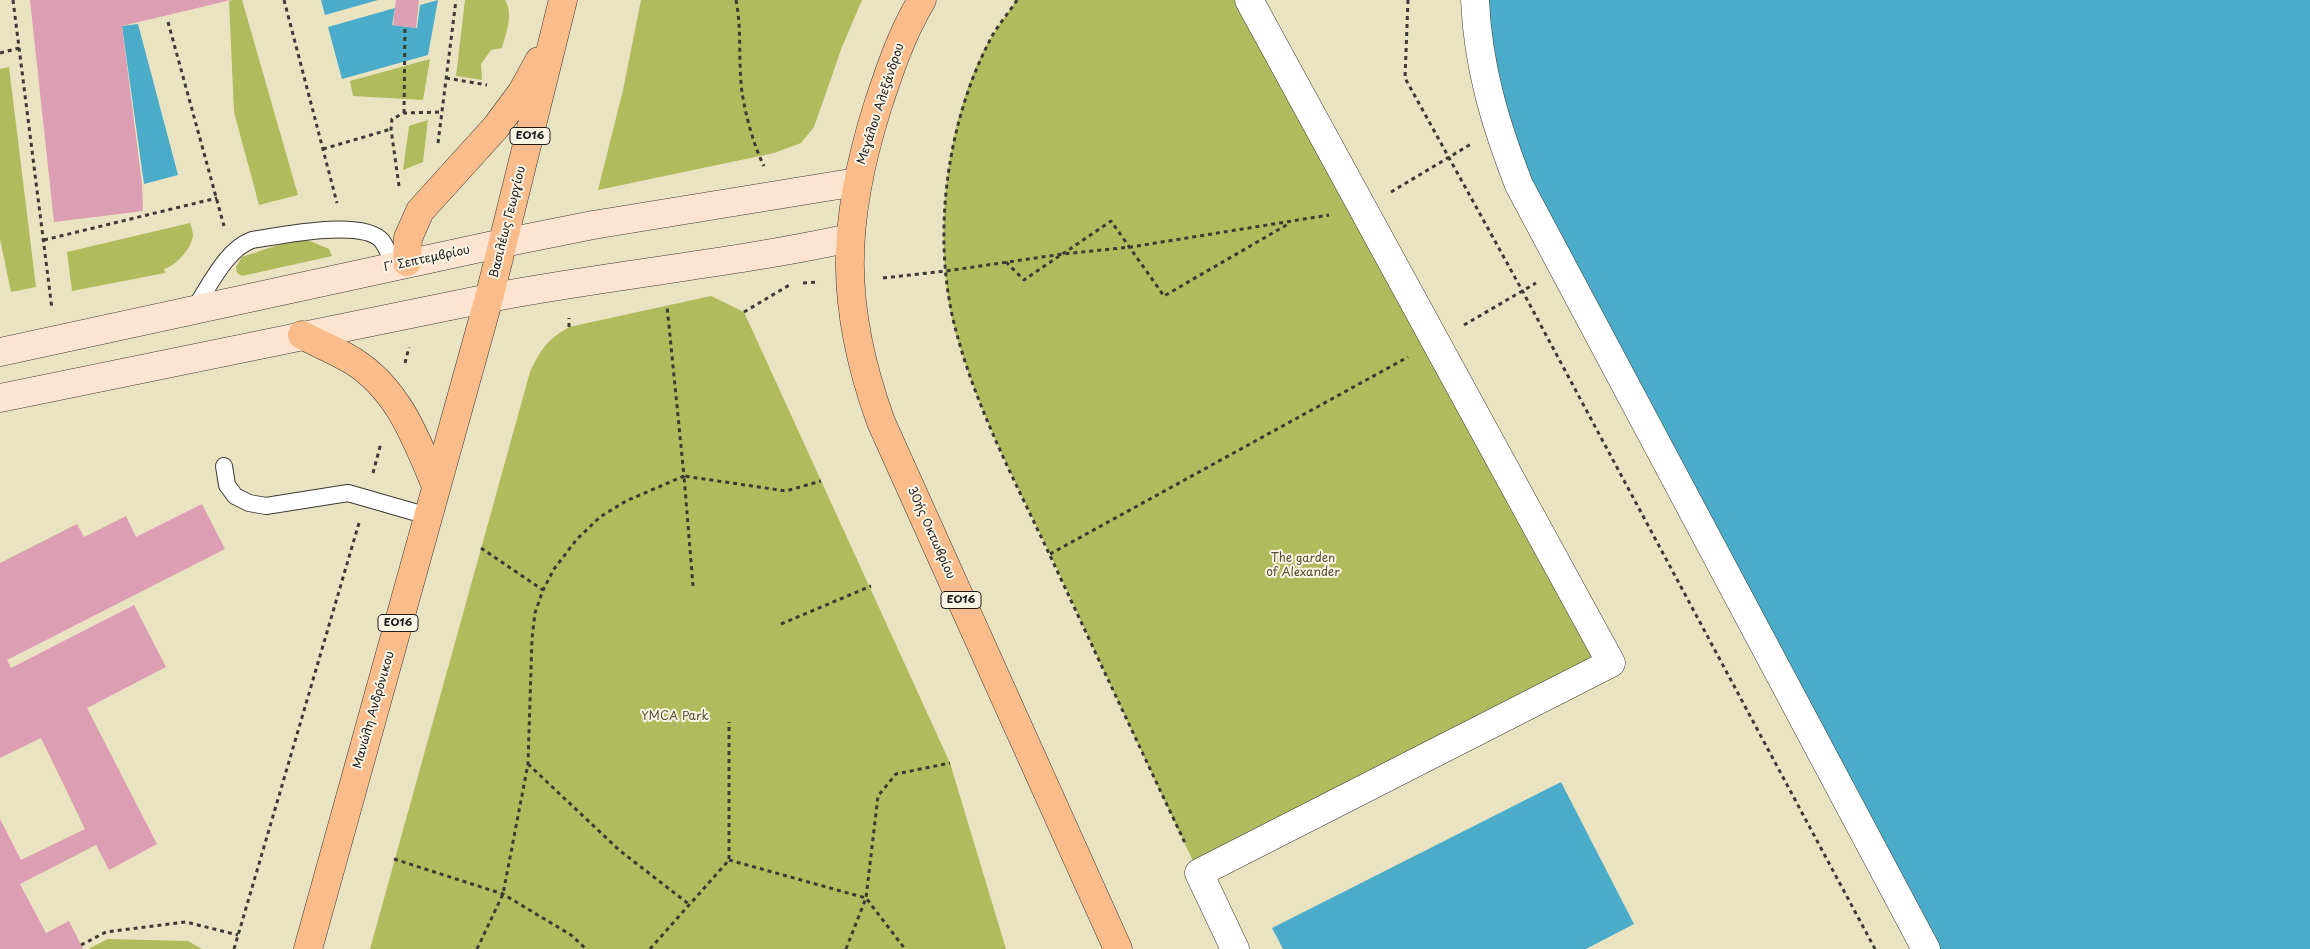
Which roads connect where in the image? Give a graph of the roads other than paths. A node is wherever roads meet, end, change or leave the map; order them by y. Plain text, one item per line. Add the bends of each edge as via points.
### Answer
1 (563, 0) edge
2 (922, 0) edge
3 (1250, 0) edge
4 (1475, 0) edge
5 (557, 29) junction
6 (857, 182) junction
7 (850, 238) junction
8 (503, 243) junction
9 (401, 264) junction
10 (489, 298) junction
11 (194, 309) junction
12 (302, 335) junction
13 (1, 348) edge
14 (0, 398) edge
15 (224, 466) dead end
16 (436, 486) junction
17 (428, 516) junction
18 (308, 949) edge
19 (1118, 949) edge
20 (1235, 949) edge
21 (1926, 949) edge

1 - 5 main road, Βασιλέως Γεωργίου / ΕΟ16
2 - 6 main road, Μεγάλου Αλεξάνδρου / ΕΟ16 via 897,51
3 - 20 street via 1611,663 1200,874
4 - 21 street via 1478,44 1497,128 1519,185
5 - 8 main road, Βασιλέως Γεωργίου / ΕΟ16
5 - 9 main road via 522,92 496,127 420,211
6 - 7 main road, 30ής Οκτωβρίου / ΕΟ16
6 - 8 main road, Γ' Σεπτεμβρίου
7 - 10 main road via 790,251
7 - 19 main road, 30ής Οκτωβρίου / ΕΟ16 via 854,322 881,422
8 - 9 main road, Γ' Σεπτεμβρίου
8 - 10 main road, Βασιλέως Γεωργίου / ΕΟ16
9 - 11 main road, Γ' Σεπτεμβρίου
9 - 11 lane via 381,240 359,231 318,230 252,240 231,253
10 - 12 main road
10 - 16 main road, Μανώλη Ανδρόνικου / ΕΟ16
11 - 13 main road, Γ' Σεπτεμβρίου
12 - 14 main road
12 - 16 main road via 359,366 394,401 409,422
15 - 17 lane via 227,485 235,496 249,503 266,506 348,493
16 - 17 main road, Μανώλη Ανδρόνικου / ΕΟ16
17 - 18 main road, Μανώλη Ανδρόνικου / ΕΟ16

